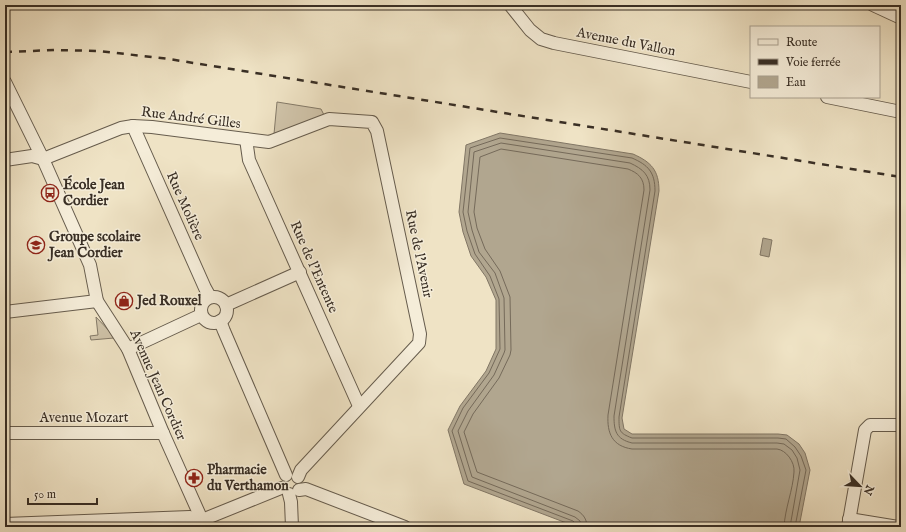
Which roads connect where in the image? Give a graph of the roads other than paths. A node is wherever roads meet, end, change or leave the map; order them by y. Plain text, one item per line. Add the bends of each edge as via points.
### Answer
1 (510, 5) edge
2 (873, 5) edge
3 (901, 18) edge
4 (5, 82) edge
5 (750, 82) edge
6 (832, 98) edge
7 (901, 112) edge
8 (133, 126) junction
9 (246, 139) junction
10 (43, 159) junction
11 (5, 160) edge
12 (300, 272) junction
13 (210, 297) junction
14 (97, 301) junction
15 (226, 305) junction
16 (5, 312) edge
17 (202, 315) junction
18 (220, 321) junction
19 (128, 349) junction
20 (359, 406) junction
21 (901, 425) edge
22 (163, 433) junction
23 (5, 434) edge
24 (292, 476) junction
25 (290, 491) junction
26 (848, 523) edge
27 (5, 524) edge
28 (203, 524) edge
29 (292, 527) edge
30 (405, 527) edge
31 (898, 527) edge

1 - 5 street, Avenue du Vallon via 530,30 554,43
2 - 3 street
4 - 10 street, Avenue Jean Cordier
6 - 7 street
8 - 9 street, Rue André Gilles via 152,126
8 - 10 street, Rue André Gilles via 121,128
8 - 13 street, Rue Molière
9 - 12 street, Rue de l'Entente via 250,160
9 - 20 street, Rue de l'Avenir via 270,142 329,119 372,122 377,131 420,334 418,343
10 - 11 street via 32,156
10 - 14 street, Avenue Jean Cordier via 90,266
12 - 15 street
12 - 20 street, Rue de l'Entente
13 - 15 street via 218,297
13 - 17 street via 201,306
14 - 16 street
14 - 19 street, Avenue Jean Cordier
15 - 18 street via 226,314
17 - 18 street via 208,322
17 - 19 street
18 - 24 street
19 - 22 street, Avenue Jean Cordier
20 - 24 street, Rue de l'Avenir via 301,470
21 - 26 street via 870,425 865,430
22 - 23 street, Avenue Mozart
22 - 28 street, Avenue Jean Cordier
24 - 25 street via 300,480 300,484
24 - 25 street, Rue de l'Avenir via 283,478 280,483
25 - 28 street
25 - 29 street
25 - 30 street via 306,490
26 - 31 street
27 - 28 street via 190,517

